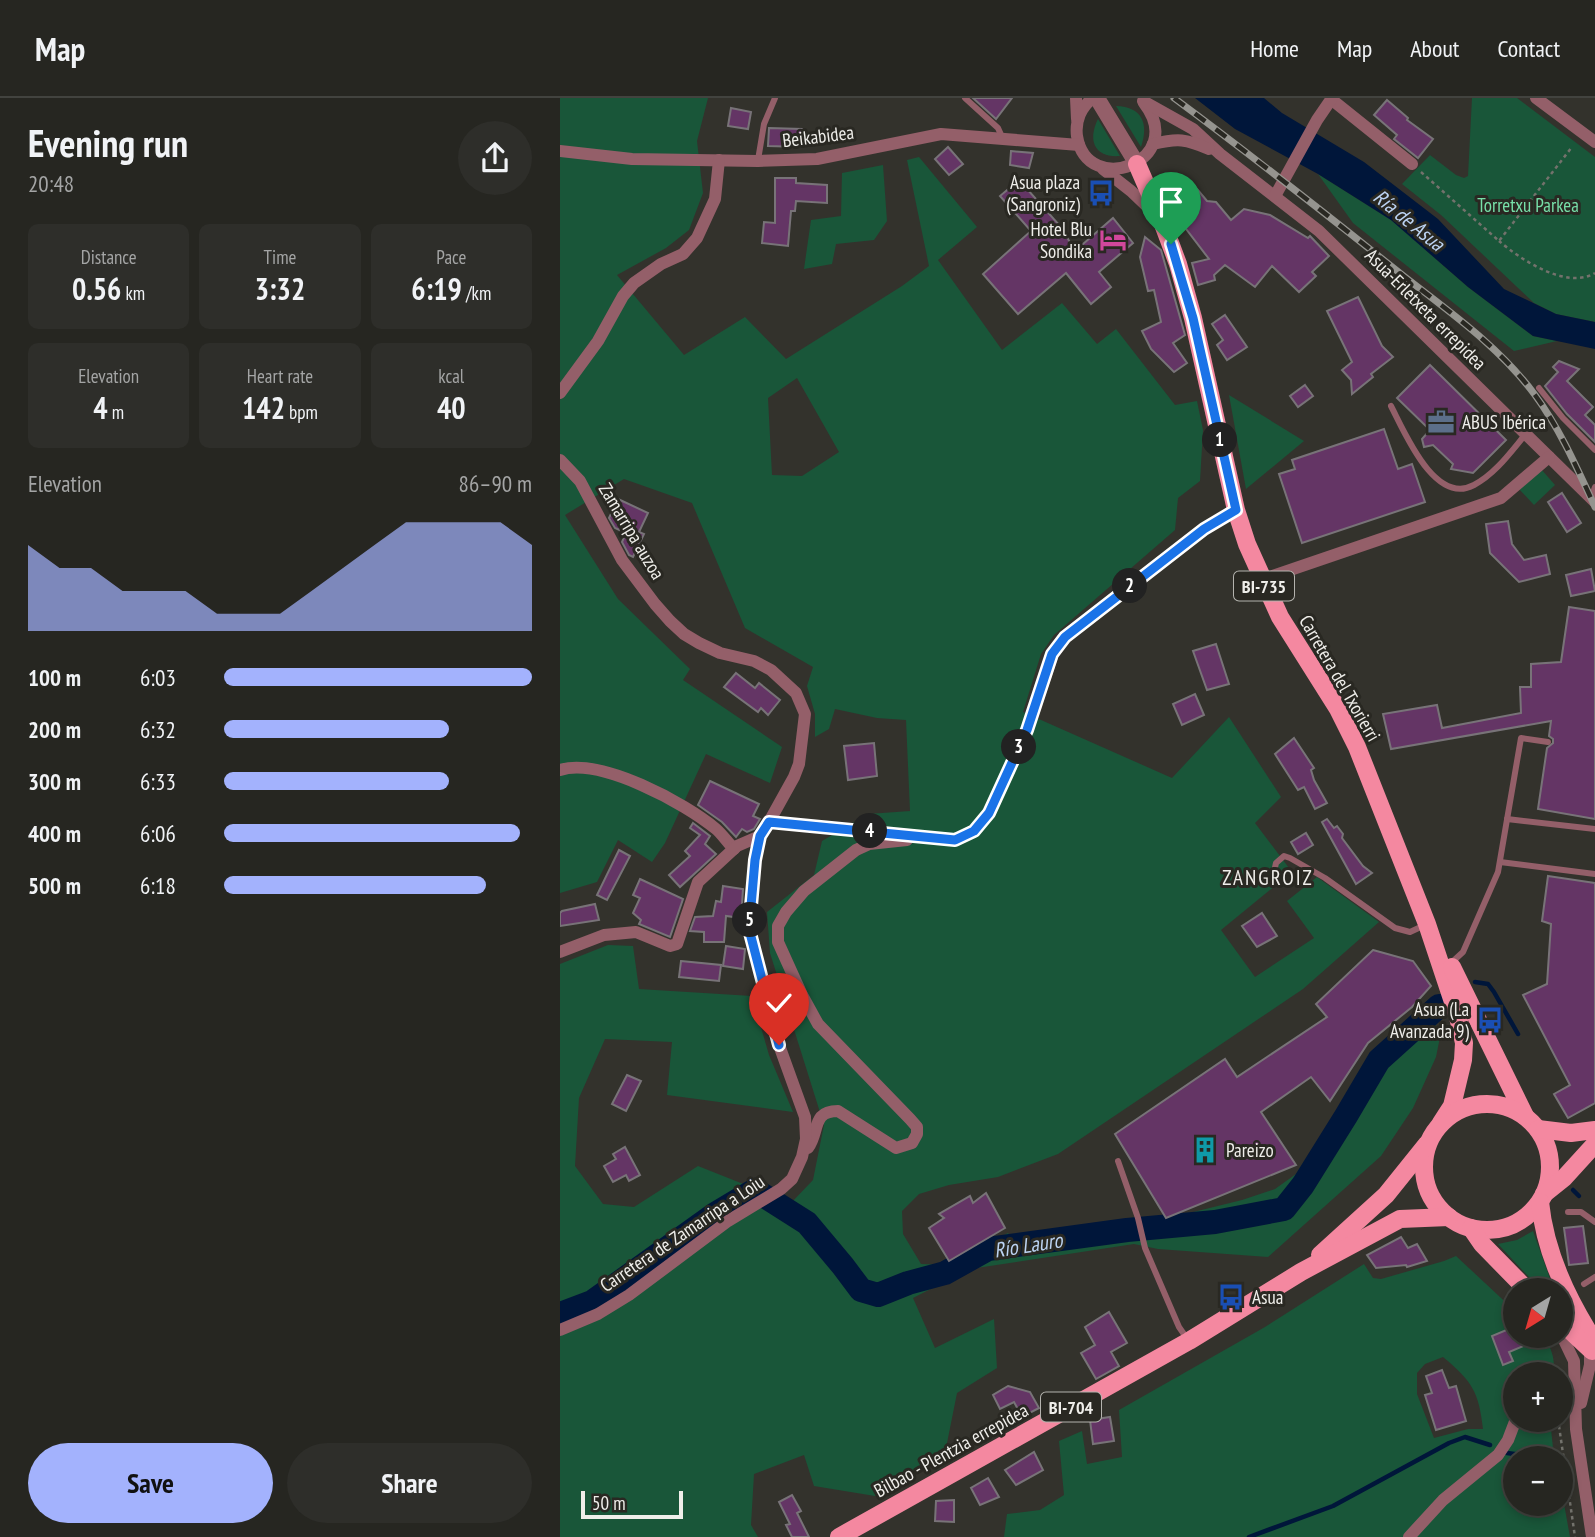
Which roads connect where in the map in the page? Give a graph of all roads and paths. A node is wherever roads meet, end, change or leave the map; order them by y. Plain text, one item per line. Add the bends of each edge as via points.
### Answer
1 (775, 98) edge
2 (965, 98) edge
3 (1076, 98) edge
4 (1095, 98) edge
5 (1536, 98) edge
6 (1331, 99) edge
7 (1141, 100) edge
8 (1077, 123) junction
9 (1003, 139) junction
10 (1595, 142) edge
11 (1153, 144) junction
12 (1079, 145) junction
13 (1572, 147) dead end
14 (560, 151) edge
15 (1220, 154) junction
16 (719, 160) junction
17 (758, 161) junction
18 (1136, 164) junction
19 (1412, 164) joint
20 (1100, 166) junction
21 (1275, 196) junction
22 (1163, 224) junction
23 (1499, 242) junction
24 (1595, 273) edge
25 (1539, 388) dead end
26 (560, 393) edge
27 (1391, 406) dead end
28 (1525, 435) junction
29 (1595, 450) edge
30 (1549, 457) junction
31 (560, 460) edge
32 (1594, 496) edge
33 (1236, 510) junction
34 (1261, 580) junction
35 (1548, 742) dead end
36 (560, 770) edge
37 (1507, 819) junction
38 (769, 822) junction
39 (1595, 829) edge
40 (760, 836) junction
41 (932, 837) junction
42 (734, 849) junction
43 (1500, 862) junction
44 (1274, 872) dead end
45 (1595, 874) edge
46 (1427, 925) junction
47 (560, 952) edge
48 (1450, 964) junction
49 (1531, 1123) junction
50 (1441, 1124) junction
51 (1595, 1130) edge
52 (1429, 1142) junction
53 (1595, 1143) edge
54 (802, 1157) junction
55 (1118, 1161) dead end
56 (1542, 1198) junction
57 (1568, 1212) dead end
58 (1449, 1217) junction
59 (1595, 1222) edge
60 (1471, 1228) junction
61 (1301, 1272) junction
62 (1595, 1276) edge
63 (1515, 1278) edge
64 (1584, 1284) dead end
65 (1573, 1330) edge
66 (560, 1331) edge
67 (1189, 1341) junction
68 (1591, 1343) edge
69 (1568, 1348) edge
70 (1573, 1380) edge
71 (1576, 1380) junction
72 (1595, 1393) edge
73 (1579, 1408) junction
74 (1511, 1432) edge
75 (1560, 1432) edge
76 (1583, 1479) junction
77 (1595, 1495) edge
78 (839, 1537) edge
79 (1409, 1537) edge
80 (1576, 1537) edge
81 (1592, 1537) edge

1 - 17 lane via 764,124
2 - 9 lane via 998,128
3 - 8 street
4 - 8 street via 1080,112
4 - 18 street, Carretera del Txorierri
5 - 10 street
6 - 19 street
6 - 21 street
7 - 11 street via 1154,121
7 - 15 street via 1193,129
8 - 12 street
9 - 12 street, Beikabidea
9 - 17 street, Beikabidea via 941,134 835,156
11 - 15 street via 1189,140
11 - 18 street
12 - 20 street
13 - 23 path
14 - 16 street, Beikabidea via 632,159
15 - 21 street, Asua-Erletxeta errepidea
16 - 17 street, Beikabidea
16 - 26 street via 715,199 697,238 683,254 634,283
18 - 20 street via 1118,169
18 - 22 main road, Carretera del Txorierri / BI-735
19 - 23 path
20 - 22 street
21 - 28 street, Asua-Erletxeta errepidea via 1360,270
22 - 33 main road, Carretera del Txorierri / BI-735 via 1193,318
23 - 24 path via 1527,262 1566,278
25 - 29 lane
27 - 28 lane via 1414,452 1452,489 1471,487 1484,479
28 - 30 street, Asua-Erletxeta errepidea
30 - 32 street, Asua-Erletxeta errepidea
30 - 34 street via 1501,498
31 - 38 street, Zamarripa auzoa via 580,481 622,560 670,621 699,643 771,670 796,693 805,715 799,764
33 - 34 main road, Carretera del Txorierri / BI-735
33 - 41 street via 1204,529 1065,637 1052,654 1027,730 989,813 974,831 955,840
34 - 46 main road, Carretera del Txorierri / BI-735 via 1357,747
35 - 37 lane via 1521,738
36 - 42 street via 587,768 656,791 716,829
37 - 39 lane
37 - 43 lane
38 - 40 street, Carretera de Zamarripa a Loiu
38 - 41 street
40 - 42 street
40 - 54 street, Carretera de Zamarripa a Loiu via 749,929 779,1045 804,1117
41 - 54 street via 869,844 856,850 804,891 778,926 778,942 818,1024 917,1127 912,1143 896,1148 838,1111 828,1111 819,1119 814,1141
42 - 47 street via 698,882 677,944 670,946 636,932 604,935
43 - 45 lane
43 - 48 lane via 1463,952
44 - 46 lane via 1284,856 1290,858 1395,929 1410,932
46 - 48 main road, BI-735
46 - 50 main road, BI-735 via 1464,1043 1451,1106
48 - 49 main road, BI-735
49 - 50 main road, BI-735 via 1509,1108 1491,1104 1472,1105
49 - 51 main road via 1571,1133
49 - 56 main road, BI-735 via 1546,1144 1550,1161
50 - 52 main road, BI-735
52 - 58 main road, BI-735 via 1424,1158 1426,1183 1437,1206
52 - 61 main road, BI-704 via 1385,1195
53 - 56 main road
54 - 66 street, Carretera de Zamarripa a Loiu via 792,1179 781,1189 728,1221 629,1295
55 - 67 lane via 1145,1248
56 - 60 main road, BI-735 via 1527,1216 1510,1226
56 - 68 main road, BI-735 via 1542,1221 1555,1266
57 - 59 lane via 1581,1212
58 - 60 main road, BI-735
58 - 61 main road, BI-704 via 1400,1219
60 - 63 main road, BI-735
61 - 67 main road, Bilbao - Plentzia errepidea / BI-704
62 - 64 lane
65 - 68 main road
67 - 78 main road, Bilbao - Plentzia errepidea / BI-704
68 - 73 street
69 - 71 street
70 - 71 street
71 - 73 street
72 - 73 street
73 - 76 street
74 - 79 street via 1498,1455 1443,1500
75 - 80 path
76 - 77 street
76 - 81 street

